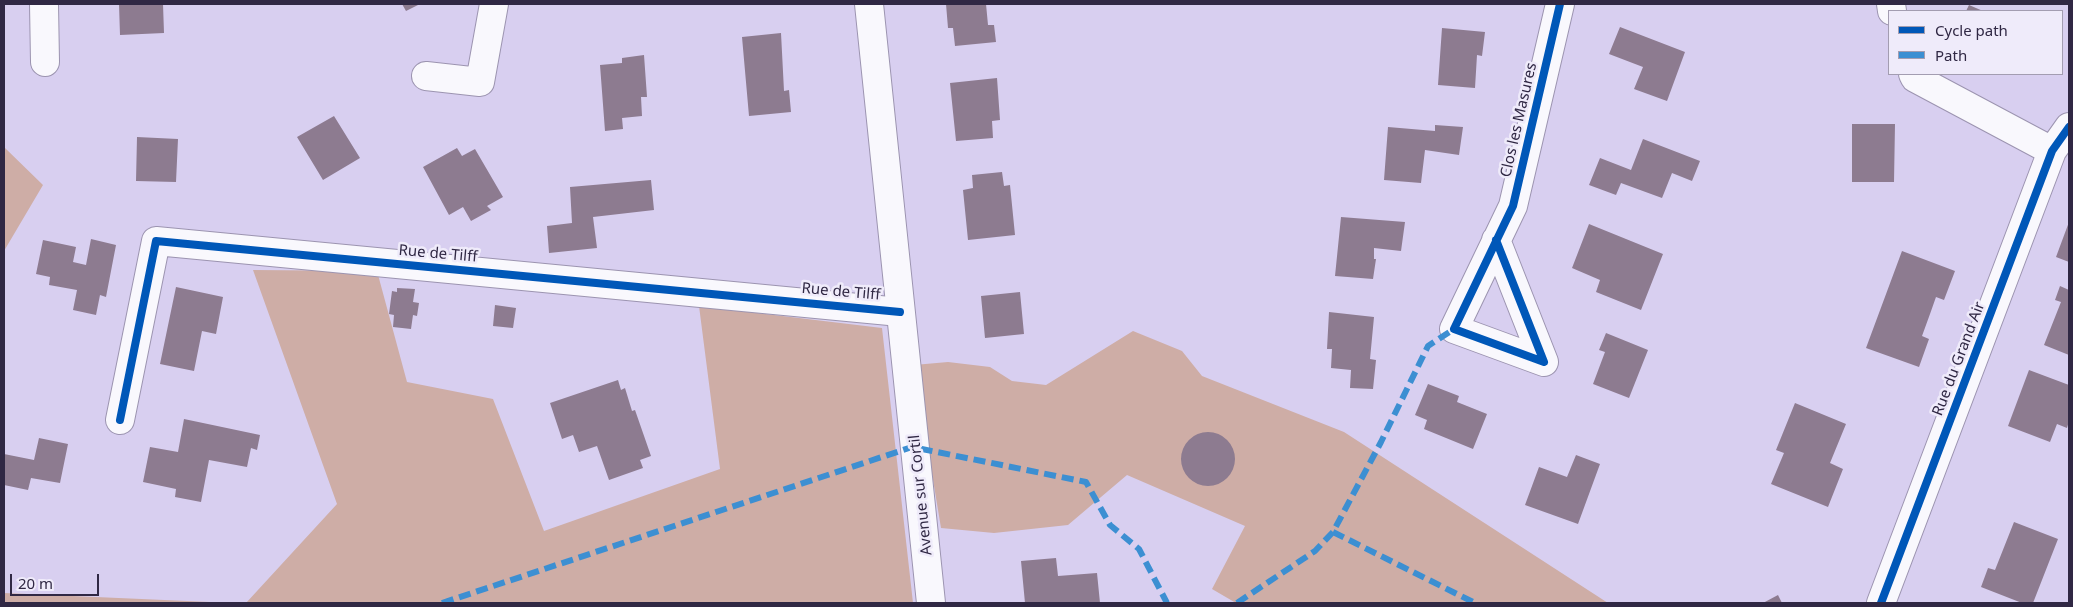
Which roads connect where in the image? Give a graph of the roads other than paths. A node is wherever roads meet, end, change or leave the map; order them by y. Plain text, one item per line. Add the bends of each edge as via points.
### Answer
1 (44, 4) edge
2 (494, 4) edge
3 (869, 4) edge
4 (1560, 4) edge
5 (45, 62) dead end
6 (1914, 75) edge
7 (426, 76) dead end
8 (2069, 128) edge
9 (2052, 151) junction
10 (1496, 240) dead end
11 (900, 312) junction
12 (910, 387) joint
13 (120, 420) dead end
14 (931, 603) edge
15 (1882, 603) edge

1 - 5 street
2 - 7 street via 480,82
3 - 11 street, Rue de Tilff
4 - 10 street, Clos les Masures via 1513,206
6 - 9 street
8 - 9 street, Rue du Grand Air
9 - 15 street, Rue du Grand Air
11 - 12 street, Rue de Tilff
11 - 13 street, Rue de Tilff via 156,241
12 - 14 street, Avenue sur Cortil

